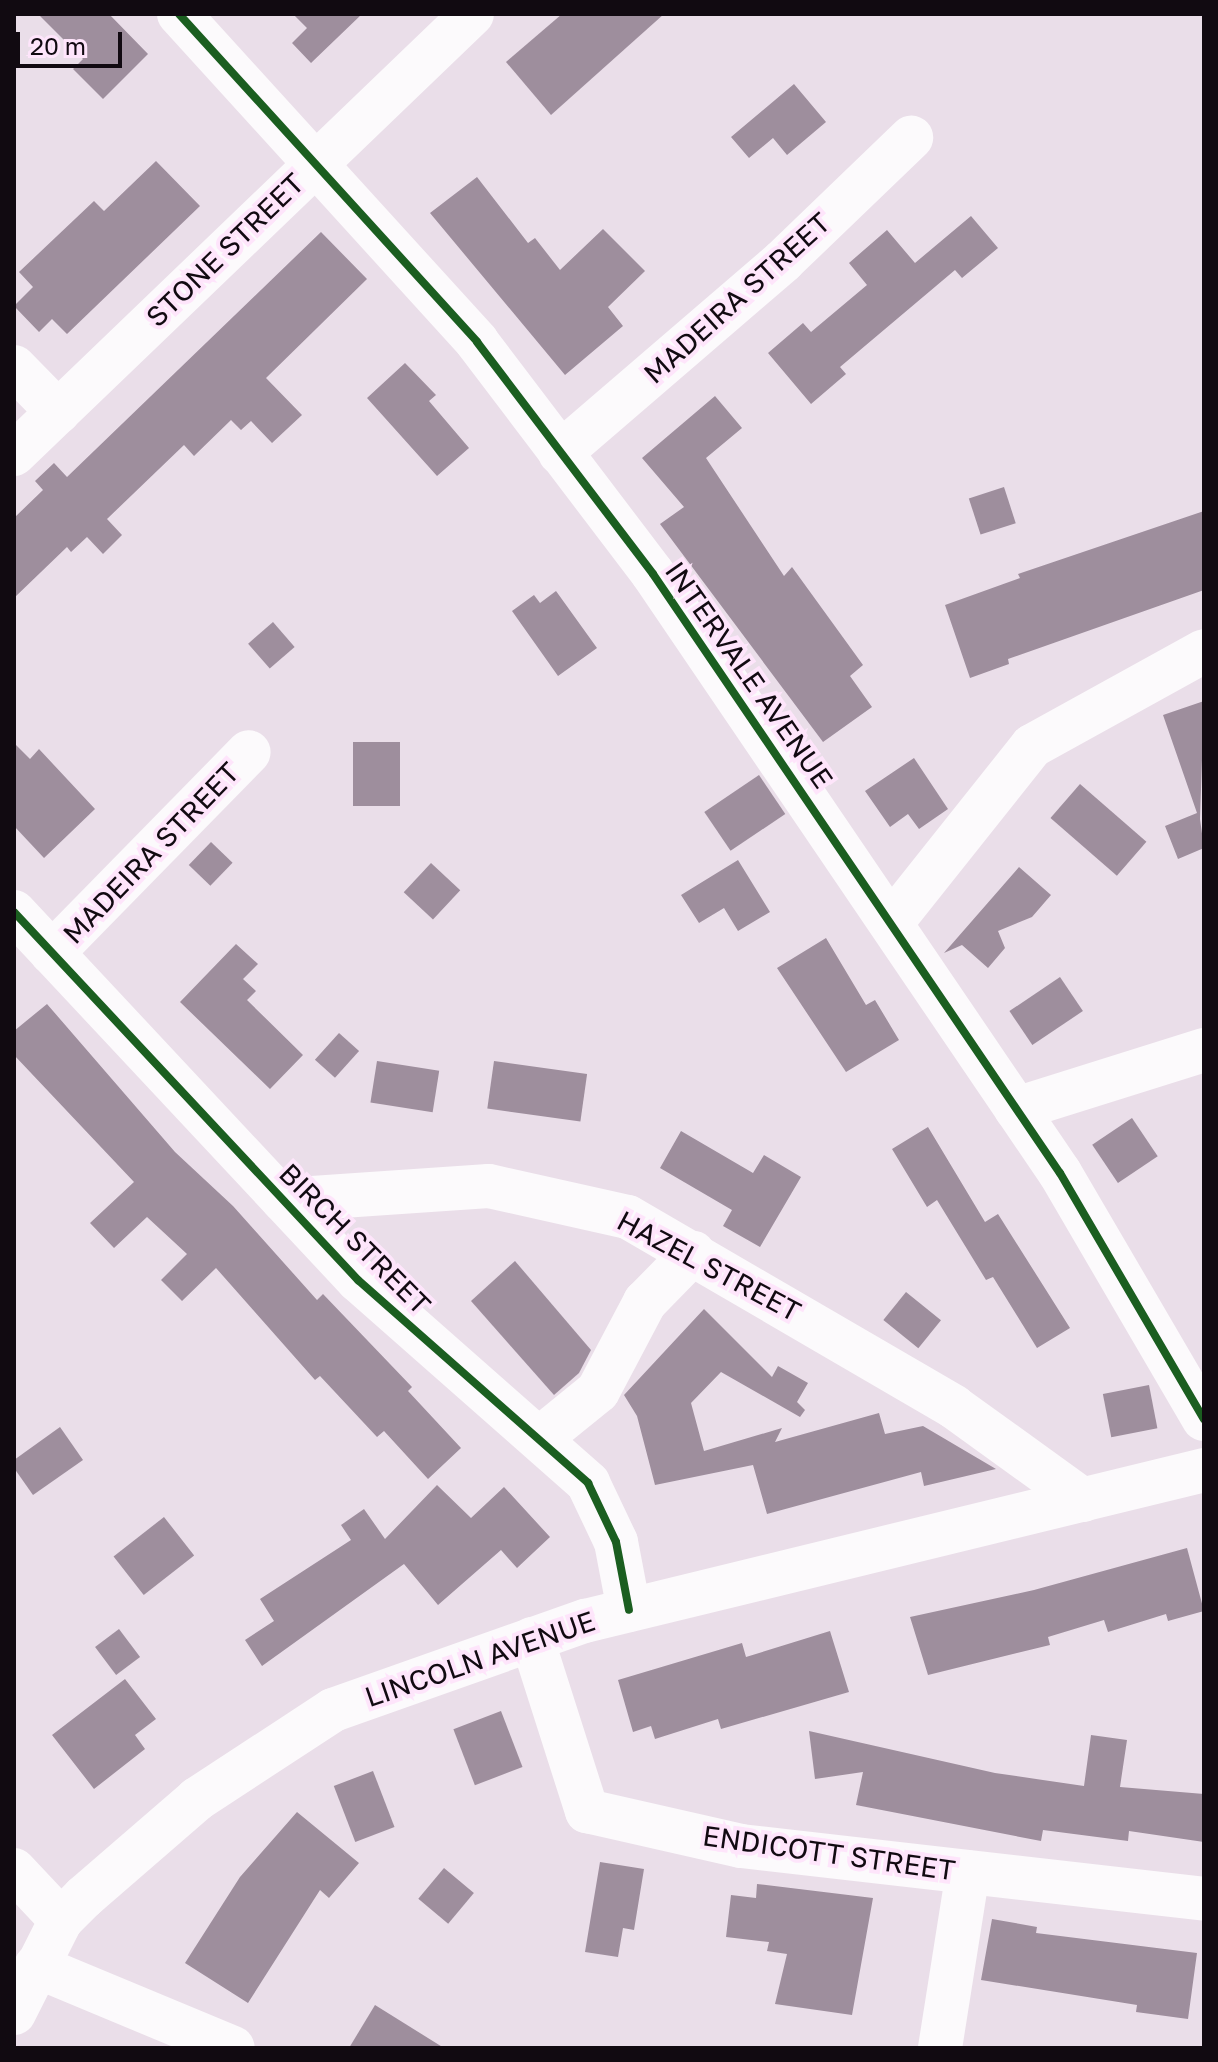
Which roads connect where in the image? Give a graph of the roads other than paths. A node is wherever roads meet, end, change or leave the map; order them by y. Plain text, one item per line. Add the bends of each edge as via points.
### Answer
1 (179, 14) edge
2 (472, 14) edge
3 (911, 138) dead end
4 (314, 163) junction
5 (14, 367) edge
6 (58, 412) junction
7 (560, 453) junction
8 (14, 454) edge
9 (1204, 651) edge
10 (249, 752) dead end
11 (14, 912) edge
12 (892, 922) junction
13 (52, 953) junction
14 (1204, 1050) edge
15 (1016, 1109) junction
16 (283, 1200) junction
17 (693, 1253) junction
18 (1204, 1419) edge
19 (539, 1439) junction
20 (1204, 1470) edge
21 (1083, 1500) junction
22 (629, 1610) junction
23 (532, 1639) junction
24 (14, 1870) edge
25 (968, 1872) junction
26 (1204, 1899) edge
27 (61, 1920) junction
28 (36, 1966) junction
29 (14, 2013) edge
30 (233, 2048) edge
31 (940, 2048) edge

1 - 4 street, INTERVALE AVENUE
2 - 4 street, STONE STREET
3 - 7 street, MADEIRA STREET via 783,261
4 - 6 street, STONE STREET
4 - 7 street, INTERVALE AVENUE via 477,342
5 - 6 street
6 - 8 street, STONE STREET
7 - 12 street, INTERVALE AVENUE via 653,574
9 - 12 street via 1032,746
10 - 13 street, MADEIRA STREET
11 - 13 street, BIRCH STREET
12 - 15 street, INTERVALE AVENUE
13 - 16 street, BIRCH STREET
14 - 15 street
15 - 18 street, INTERVALE AVENUE
16 - 17 street, HAZEL STREET via 489,1186 628,1217
16 - 19 street, BIRCH STREET via 358,1280
17 - 19 street via 645,1302 598,1391
17 - 21 street, HAZEL STREET via 954,1407
19 - 22 street, BIRCH STREET via 588,1483 616,1542
20 - 21 street, LINCOLN AVENUE
21 - 22 street, LINCOLN AVENUE
22 - 23 street, LINCOLN AVENUE
23 - 25 street, ENDICOTT STREET via 587,1811 741,1846
23 - 27 street, LINCOLN AVENUE via 333,1710 197,1799
24 - 27 street
25 - 26 street, ENDICOTT STREET
25 - 31 street
27 - 28 street, LINCOLN AVENUE
28 - 29 street, LINCOLN AVENUE
28 - 30 street

